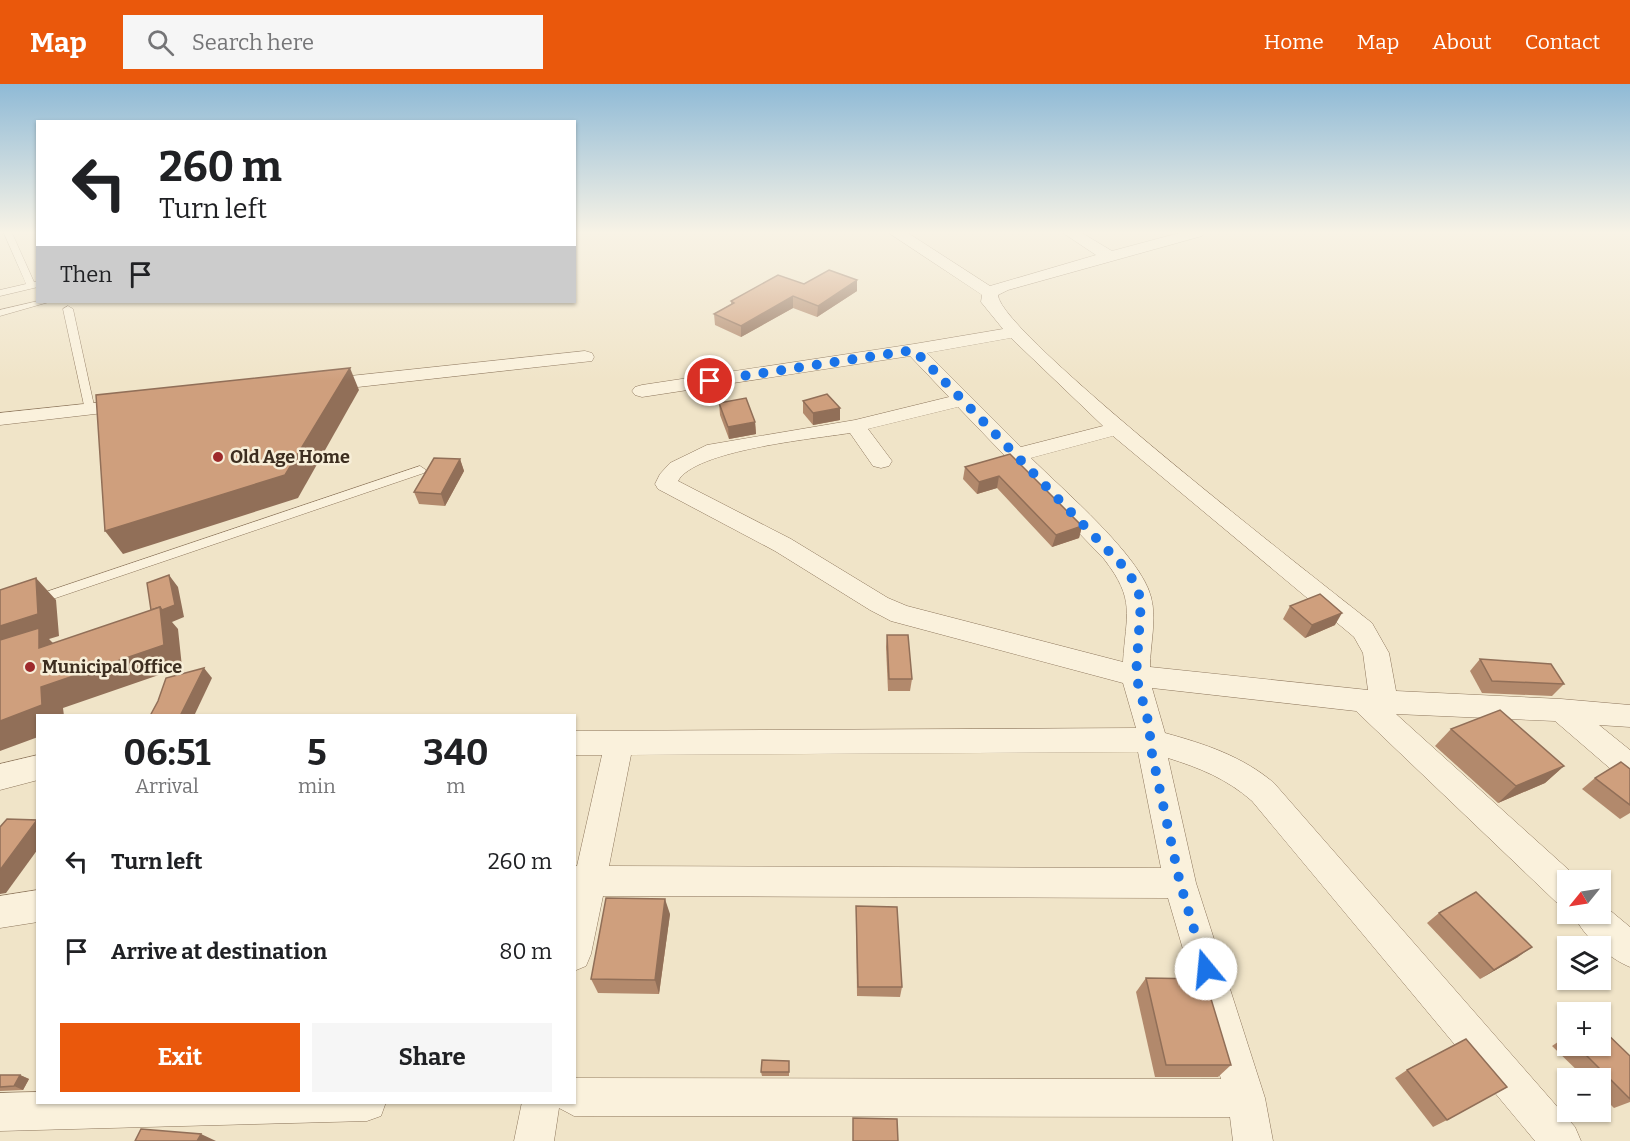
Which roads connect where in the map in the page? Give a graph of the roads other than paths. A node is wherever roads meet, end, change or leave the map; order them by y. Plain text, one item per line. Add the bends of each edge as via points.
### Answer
1 (973, 282) edge
2 (1015, 282) edge
3 (34, 285) edge
4 (0, 293) edge
5 (990, 293) junction
6 (40, 303) edge
7 (68, 309) dead end
8 (0, 313) edge
9 (1015, 332) junction
10 (914, 350) junction
11 (585, 357) dead end
12 (302, 387) edge
13 (642, 391) dead end
14 (963, 400) junction
15 (148, 404) edge
16 (90, 410) junction
17 (0, 419) edge
18 (855, 426) junction
19 (1117, 429) junction
20 (1016, 455) junction
21 (881, 460) dead end
22 (420, 470) dead end
23 (23, 604) edge
24 (1136, 676) junction
25 (1374, 702) junction
26 (1561, 710) junction
27 (1630, 716) edge
28 (1149, 740) junction
29 (619, 742) junction
30 (576, 743) edge
31 (36, 768) edge
32 (1630, 768) edge
33 (0, 777) edge
34 (1557, 880) edge
35 (583, 881) edge
36 (1180, 883) junction
37 (36, 906) edge
38 (0, 912) edge
39 (1602, 924) edge
40 (576, 938) edge
41 (1630, 950) edge
42 (576, 1097) edge
43 (1246, 1098) junction
44 (294, 1104) edge
45 (541, 1104) edge
46 (0, 1112) edge
47 (534, 1141) edge
48 (1253, 1141) edge
49 (1561, 1141) edge

1 - 5 street
2 - 5 street
3 - 4 lane
5 - 9 street via 990,302
6 - 8 lane
7 - 16 lane
9 - 10 street
9 - 19 street
10 - 13 street
10 - 14 street
11 - 12 street
14 - 18 street
14 - 20 street
15 - 16 street
16 - 17 street
18 - 21 street
18 - 24 street via 705,453 668,476 666,484 783,545 900,614
19 - 20 street
19 - 25 street via 1363,630 1376,653
20 - 24 street via 1119,561 1137,587 1141,602
22 - 23 lane
24 - 25 street
24 - 28 street via 1151,732
25 - 26 street
25 - 34 street
26 - 27 street
26 - 32 street
28 - 29 street
28 - 36 street
28 - 49 street via 1221,763 1251,780
29 - 30 street
29 - 35 street
31 - 33 street
35 - 36 street
35 - 40 street
36 - 43 street
37 - 38 street
39 - 41 street
42 - 43 street
43 - 48 street
44 - 46 street
45 - 47 street

